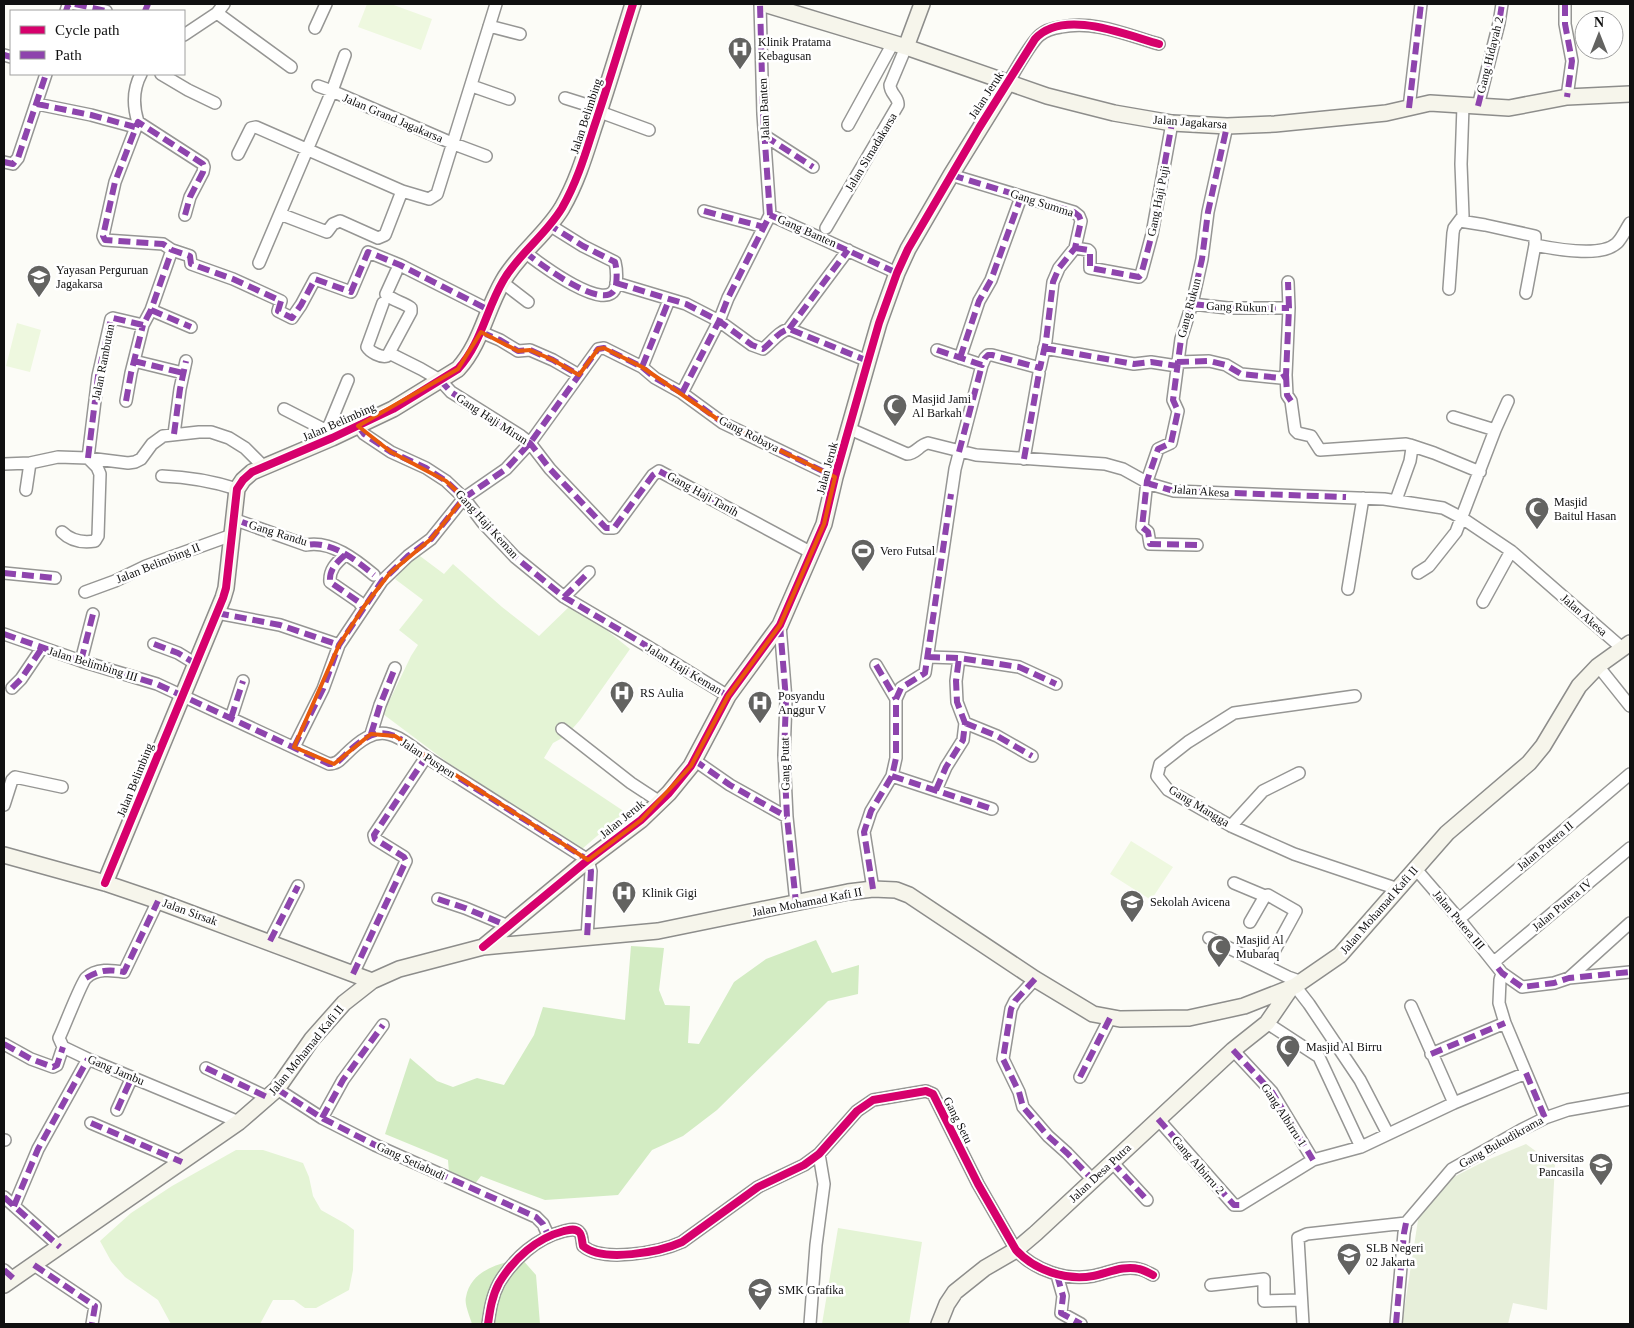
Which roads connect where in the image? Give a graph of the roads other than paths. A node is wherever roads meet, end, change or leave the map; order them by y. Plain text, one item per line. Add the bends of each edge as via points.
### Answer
1 (326, 4) edge
2 (496, 4) edge
3 (632, 4) edge
4 (760, 4) edge
5 (764, 4) edge
6 (922, 4) edge
7 (1421, 4) edge
8 (1502, 4) edge
9 (1564, 4) edge
10 (69, 5) edge
11 (791, 7) edge
12 (220, 9) edge
13 (100, 10) edge
14 (489, 26) junction
15 (316, 28) dead end
16 (185, 34) edge
17 (520, 34) dead end
18 (1158, 44) dead end
19 (899, 45) junction
20 (345, 55) dead end
21 (291, 67) dead end
22 (46, 75) edge
23 (141, 75) edge
24 (163, 75) edge
25 (1008, 83) junction
26 (318, 86) dead end
27 (472, 86) junction
28 (332, 91) junction
29 (1630, 94) edge
30 (1567, 97) junction
31 (509, 98) dead end
32 (565, 98) dead end
33 (215, 103) dead end
34 (37, 104) junction
35 (1470, 106) junction
36 (1408, 108) junction
37 (600, 111) junction
38 (1172, 123) junction
39 (136, 125) junction
40 (848, 125) dead end
41 (1227, 126) junction
42 (649, 130) dead end
43 (765, 136) junction
44 (454, 144) junction
45 (307, 150) junction
46 (238, 154) dead end
47 (486, 156) dead end
48 (4, 162) edge
49 (813, 167) dead end
50 (951, 175) junction
51 (402, 191) junction
52 (1021, 197) junction
53 (704, 211) dead end
54 (280, 214) junction
55 (185, 215) dead end
56 (770, 215) junction
57 (1460, 221) junction
58 (1630, 223) edge
59 (551, 226) junction
60 (764, 227) junction
61 (826, 228) dead end
62 (1535, 245) junction
63 (1075, 248) junction
64 (172, 250) junction
65 (848, 250) junction
66 (525, 252) junction
67 (259, 263) dead end
68 (396, 272) dead end
69 (897, 273) junction
70 (502, 282) junction
71 (1288, 282) dead end
72 (616, 283) junction
73 (1449, 289) dead end
74 (1526, 293) dead end
75 (669, 300) junction
76 (528, 302) dead end
77 (383, 303) dead end
78 (1192, 304) junction
79 (1289, 308) junction
80 (151, 310) junction
81 (489, 310) junction
82 (719, 321) junction
83 (143, 325) junction
84 (191, 327) dead end
85 (789, 329) junction
86 (481, 332) junction
87 (1044, 348) junction
88 (937, 350) dead end
89 (389, 353) junction
90 (960, 358) junction
91 (134, 361) junction
92 (186, 361) dead end
93 (868, 361) junction
94 (1177, 364) junction
95 (982, 365) junction
96 (642, 367) junction
97 (1039, 373) dead end
98 (183, 374) junction
99 (579, 375) junction
100 (1286, 375) junction
101 (348, 380) dead end
102 (440, 380) junction
103 (682, 393) junction
104 (126, 401) dead end
105 (1508, 401) dead end
106 (284, 409) dead end
107 (1453, 417) dead end
108 (358, 426) junction
109 (850, 429) junction
110 (1495, 430) junction
111 (174, 434) junction
112 (330, 434) junction
113 (530, 443) junction
114 (1410, 445) junction
115 (959, 452) junction
116 (88, 458) junction
117 (1024, 459) junction
118 (30, 463) junction
119 (4, 464) edge
120 (264, 467) junction
121 (1480, 472) junction
122 (162, 476) dead end
123 (835, 477) junction
124 (1146, 481) junction
125 (237, 489) junction
126 (26, 490) dead end
127 (464, 498) junction
128 (1363, 498) junction
129 (1396, 500) junction
130 (1462, 518) junction
131 (233, 519) junction
132 (614, 528) joint
133 (62, 532) dead end
134 (232, 535) junction
135 (1197, 545) dead end
136 (1510, 551) junction
137 (812, 553) junction
138 (345, 555) junction
139 (589, 572) dead end
140 (4, 573) edge
141 (1418, 573) dead end
142 (374, 575) dead end
143 (55, 578) dead end
144 (1348, 589) dead end
145 (85, 592) dead end
146 (564, 597) junction
147 (1483, 602) dead end
148 (363, 608) junction
149 (217, 613) junction
150 (93, 614) dead end
151 (780, 625) junction
152 (4, 634) edge
153 (639, 643) joint
154 (154, 644) dead end
155 (339, 645) junction
156 (1626, 646) edge
157 (42, 648) junction
158 (928, 656) junction
159 (959, 658) junction
160 (81, 662) junction
161 (196, 664) junction
162 (876, 665) dead end
163 (1598, 666) junction
164 (395, 668) dead end
165 (243, 680) dead end
166 (1056, 684) dead end
167 (12, 688) dead end
168 (899, 694) junction
169 (182, 695) junction
170 (728, 696) junction
171 (1355, 696) dead end
172 (1630, 706) edge
173 (232, 718) junction
174 (966, 724) junction
175 (562, 729) dead end
176 (371, 734) junction
177 (294, 747) junction
178 (1032, 756) dead end
179 (426, 757) junction
180 (694, 760) junction
181 (1300, 773) dead end
182 (1630, 774) edge
183 (892, 776) junction
184 (62, 787) dead end
185 (936, 790) junction
186 (660, 802) junction
187 (4, 805) edge
188 (992, 809) dead end
189 (787, 818) junction
190 (1231, 826) junction
191 (1630, 848) edge
192 (4, 855) edge
193 (588, 860) junction
194 (1415, 868) junction
195 (104, 883) junction
196 (1234, 883) dead end
197 (298, 886) dead end
198 (873, 889) junction
199 (1398, 889) junction
200 (1265, 896) junction
201 (438, 899) dead end
202 (158, 901) junction
203 (796, 903) junction
204 (1459, 919) junction
205 (1250, 922) dead end
206 (1630, 923) edge
207 (508, 926) junction
208 (587, 938) junction
209 (1209, 938) dead end
210 (270, 941) junction
211 (483, 947) junction
212 (1494, 962) junction
213 (1266, 966) junction
214 (1630, 972) edge
215 (1502, 973) junction
216 (353, 974) junction
217 (1569, 978) junction
218 (1035, 979) junction
219 (372, 981) junction
220 (1296, 985) junction
221 (1248, 1005) junction
222 (1411, 1006) dead end
223 (1110, 1018) junction
224 (1505, 1023) junction
225 (383, 1025) dead end
226 (1264, 1026) junction
227 (4, 1044) edge
228 (63, 1047) junction
229 (1233, 1050) junction
230 (1432, 1054) junction
231 (88, 1059) junction
232 (206, 1068) dead end
233 (1526, 1073) junction
234 (132, 1077) junction
235 (1080, 1077) dead end
236 (273, 1093) junction
237 (1630, 1099) edge
238 (1454, 1103) junction
239 (117, 1110) dead end
240 (1543, 1113) junction
241 (322, 1118) junction
242 (1158, 1120) junction
243 (239, 1122) junction
244 (92, 1123) dead end
245 (1388, 1134) junction
246 (1361, 1147) junction
247 (819, 1154) junction
248 (1312, 1160) junction
249 (182, 1162) junction
250 (1112, 1162) junction
251 (1093, 1180) junction
252 (4, 1197) edge
253 (1147, 1200) dead end
254 (14, 1206) junction
255 (1406, 1223) junction
256 (547, 1232) junction
257 (60, 1247) junction
258 (1019, 1247) junction
259 (42, 1271) junction
260 (1153, 1275) dead end
261 (1057, 1276) junction
262 (7, 1278) edge
263 (1211, 1285) dead end
264 (1301, 1300) junction
265 (92, 1324) edge
266 (488, 1324) edge
267 (810, 1324) edge
268 (939, 1324) edge
269 (1081, 1324) edge
270 (1303, 1324) edge
271 (1396, 1324) edge

1 - 15 street
2 - 14 street, Jalan Grand Jagakarsa
3 - 37 street, Jalan Belimbing
4 - 43 street, Jalan Banten
5 - 11 street, Jalan Jagakarsa
6 - 19 street
7 - 36 street
8 - 35 street, Gang Hidayah 2 via 1499,23
9 - 30 street via 1572,61
10 - 13 street
11 - 19 street, Jalan Jagakarsa
12 - 16 street
12 - 21 street
14 - 17 street
14 - 27 street, Jalan Grand Jagakarsa
18 - 25 street, Jalan Jeruk via 1097,25 1081,24 1048,30 1038,36
19 - 25 street, Jalan Jagakarsa
19 - 40 street
19 - 61 street, Jalan Simadakarsa via 890,85 898,105
20 - 28 street, Jalan Grand Jagakarsa
22 - 34 street
23 - 39 street via 137,82 134,104
24 - 33 street
25 - 38 street, Jalan Jagakarsa via 1085,106
25 - 50 street, Jalan Jeruk
26 - 28 street, Jalan Grand Jagakarsa
27 - 31 street
27 - 44 street, Jalan Grand Jagakarsa
28 - 44 street, Jalan Grand Jagakarsa
28 - 45 street, Jalan Grand Jagakarsa
29 - 30 street, Jalan Jagakarsa
30 - 35 street, Jalan Jagakarsa via 1509,108
32 - 37 street
34 - 39 street
34 - 48 street via 16,162 12,165
35 - 36 street, Jalan Jagakarsa via 1442,102
35 - 57 street, Gang Hidayah 2 via 1461,164 1463,216
36 - 41 street, Jalan Jagakarsa via 1312,121
37 - 42 street
37 - 59 street, Jalan Belimbing via 577,180
38 - 41 street, Jalan Jagakarsa
38 - 63 street, Gang Haji Puji via 1142,274 1139,277 1090,268 1090,252
39 - 55 street via 203,164 203,172
39 - 64 street via 115,182 104,240 163,244
41 - 78 street, Gang Rukun
43 - 49 street
43 - 56 street, Jalan Banten
44 - 47 street, Jalan Grand Jagakarsa
44 - 51 street, Jalan Grand Jagakarsa via 434,198
45 - 46 street, Jalan Grand Jagakarsa via 256,127 251,128
45 - 51 street, Jalan Grand Jagakarsa
45 - 54 street, Jalan Grand Jagakarsa
50 - 52 street, Gang Summa
50 - 69 street, Jalan Jeruk
51 - 54 street via 385,235 378,238 340,221 327,232
52 - 63 street, Gang Summa via 1079,216 1081,221
52 - 90 street
53 - 60 street
54 - 67 street, Jalan Grand Jagakarsa
56 - 60 street, Gang Banten
56 - 65 street, Gang Banten
57 - 62 street via 1535,236
57 - 73 street, Gang Hidayah 2 via 1452,233
58 - 62 street via 1616,243 1600,251
59 - 66 street, Jalan Belimbing
59 - 72 street via 615,262
60 - 82 street, Gang Banten
62 - 74 street
63 - 87 street via 1059,268 1053,282
64 - 80 street
64 - 81 street via 190,256 191,264 281,301 278,310 292,318 315,279 351,292 368,252
65 - 69 street, Gang Banten
65 - 85 street
66 - 70 street, Jalan Belimbing
66 - 72 street via 540,265 590,293 611,295
68 - 89 street via 386,294 411,308 412,312
69 - 93 street, Jalan Jeruk
70 - 76 street
70 - 81 street, Jalan Belimbing
71 - 79 street
72 - 75 street
75 - 82 street via 686,304
75 - 96 street
77 - 89 street, Gang Haji Mirun via 367,347 383,357
78 - 79 street, Gang Rukun I via 1228,308
78 - 94 street, Gang Rukun
79 - 100 street
80 - 83 street
80 - 84 street
81 - 86 street, Jalan Belimbing
82 - 85 street via 752,345 763,348 782,330
82 - 103 street, Gang Banten
83 - 91 street
83 - 116 street, Jalan Rambutan via 110,319 98,376
85 - 93 street
86 - 99 street via 518,351 530,350 553,360
86 - 102 street, Jalan Belimbing via 465,361
87 - 94 street via 1134,364
87 - 95 street via 1040,368 992,355 985,358
88 - 90 street
89 - 102 street, Gang Haji Mirun
90 - 95 street
91 - 98 street
91 - 104 street
92 - 98 street
93 - 109 street, Jalan Jeruk
94 - 100 street via 1209,362 1226,365 1241,374 1281,378
94 - 124 street, Gang Rukun via 1173,400 1178,412 1171,442 1158,449
95 - 115 street
96 - 99 street, Gang Robaya via 598,348
96 - 103 street, Gang Robaya
97 - 117 street
98 - 111 street
99 - 113 street
100 - 114 street via 1295,430 1312,436 1320,450
101 - 112 street
102 - 108 street, Jalan Belimbing
102 - 113 street, Gang Haji Mirun via 451,392
103 - 123 street, Gang Robaya via 723,423
105 - 110 street
106 - 112 street
107 - 110 street
108 - 112 street, Jalan Belimbing
108 - 127 street, Gang Haji Keman via 364,434 392,452 446,480
109 - 115 street, Jalan Akesa via 907,454 928,443
109 - 123 street, Jalan Jeruk
110 - 121 street
111 - 116 street via 157,440 135,462
111 - 120 street via 211,432 229,438 245,448
112 - 120 street, Jalan Belimbing
113 - 127 street via 506,469
113 - 132 street, Gang Haji Mirun via 606,528
114 - 121 street
114 - 129 street via 1410,461
115 - 117 street, Jalan Akesa
115 - 158 street
116 - 118 street via 58,457
116 - 133 street via 98,467 100,474 98,536 95,541 75,541
117 - 124 street, Jalan Akesa via 1105,464
118 - 119 street
118 - 126 street
120 - 125 street, Jalan Belimbing via 252,472
121 - 130 street
122 - 125 street via 213,481
123 - 137 street, Jalan Jeruk via 824,524
124 - 128 street, Jalan Akesa via 1174,492
124 - 135 street, Gang Rukun via 1142,527 1148,532 1150,544
125 - 131 street, Jalan Belimbing
127 - 146 street, Gang Haji Keman via 509,551
127 - 148 street via 431,539 382,581
128 - 129 street, Jalan Akesa
128 - 144 street
129 - 130 street, Jalan Akesa via 1443,508
130 - 136 street, Jalan Akesa
130 - 141 street via 1456,532 1429,566
131 - 134 street, Jalan Belimbing
131 - 138 street, Gang Randu via 306,545 327,545
132 - 137 street, Gang Haji Tanih via 653,475 660,471
134 - 145 street, Jalan Belimbing II
134 - 149 street, Jalan Belimbing via 226,588
136 - 147 street
136 - 156 street, Jalan Akesa
137 - 151 street, Jalan Jeruk
138 - 142 street, Gang Randu
138 - 148 street via 329,574 330,582
139 - 146 street
140 - 143 street
146 - 153 street, Gang Haji Keman
148 - 155 street
149 - 155 street via 280,624
149 - 161 street, Jalan Belimbing
150 - 160 street
151 - 170 street, Jalan Jeruk
151 - 189 street, Gang Putat via 786,700
152 - 157 street, Jalan Belimbing III
153 - 170 street, Jalan Haji Keman
154 - 161 street
155 - 177 street
156 - 163 street, Jalan Mohamad Kafi II
157 - 160 street, Jalan Belimbing III
157 - 167 street
158 - 159 street
158 - 168 street via 925,673
159 - 166 street via 1018,668
159 - 174 street via 957,702
160 - 169 street, Jalan Belimbing III
161 - 169 street, Jalan Belimbing
162 - 168 street
163 - 172 street
163 - 194 street, Jalan Mohamad Kafi II via 1580,686 1529,763 1461,820
164 - 176 street
165 - 173 street
168 - 183 street
169 - 173 street
169 - 195 street, Jalan Belimbing
170 - 180 street, Jalan Jeruk
171 - 190 street, Gang Mangga via 1234,713 1160,764 1157,776 1168,790
173 - 177 street
174 - 178 street via 998,736
174 - 185 street via 963,740
175 - 186 street
176 - 177 street via 334,764 325,763
176 - 179 street, Jalan Puspen via 395,736
179 - 193 street, Jalan Puspen
179 - 216 street via 374,835 406,861
180 - 186 street, Jalan Jeruk
180 - 189 street
181 - 190 street via 1263,791
182 - 204 street, Jalan Putera II
183 - 185 street
183 - 198 street via 864,832
184 - 187 street via 15,777
185 - 188 street
186 - 193 street, Jalan Jeruk
189 - 203 street, Gang Putat
190 - 199 street, Gang Mangga via 1294,854
191 - 212 street, Jalan Putera IV
192 - 195 street, Jalan Sirsak
193 - 207 street, Jalan Jeruk
193 - 208 street via 591,871
194 - 199 street, Jalan Mohamad Kafi II
194 - 204 street, Jalan Putera III
195 - 202 street, Jalan Sirsak
196 - 200 street
197 - 210 street
198 - 203 street, Jalan Mohamad Kafi II
198 - 218 street, Jalan Mohamad Kafi II via 896,890 910,895
199 - 220 street, Jalan Mohamad Kafi II via 1340,956
200 - 205 street
200 - 213 street via 1271,896 1296,911
201 - 207 street
202 - 210 street, Jalan Sirsak
202 - 228 street via 124,972 97,972 86,978 59,1038
203 - 208 street, Jalan Mohamad Kafi II via 658,931
204 - 212 street, Jalan Putera III
206 - 217 street
207 - 211 street, Jalan Jeruk
208 - 211 street, Jalan Mohamad Kafi II
209 - 213 street
210 - 216 street, Jalan Sirsak
211 - 219 street, Jalan Mohamad Kafi II via 399,970
212 - 215 street, Jalan Putera III
213 - 220 street
214 - 217 street, Jalan Putera III
215 - 217 street, Jalan Putera III via 1522,988
215 - 224 street via 1499,1003
216 - 219 street, Jalan Sirsak
218 - 223 street, Jalan Mohamad Kafi II via 1093,1014
218 - 251 street via 1011,1009 1003,1059 1023,1107
219 - 236 street, Jalan Mohamad Kafi II via 344,1003 312,1039
220 - 221 street, Jalan Mohamad Kafi II
220 - 226 street, Jalan Desa Putra
220 - 245 street via 1360,1080
221 - 223 street, Jalan Mohamad Kafi II via 1189,1018
221 - 226 street
222 - 230 street
223 - 235 street
224 - 230 street
224 - 233 street
225 - 241 street via 343,1080
226 - 229 street, Jalan Desa Putra
226 - 246 street via 1318,1058
227 - 228 street via 53,1067 57,1065
228 - 231 street, Gang Jambu
229 - 242 street, Jalan Desa Putra
229 - 248 street, Gang Albirru 1 via 1272,1092
230 - 238 street
231 - 234 street, Gang Jambu
231 - 254 street via 38,1149
232 - 236 street, Gang Setiabudi
233 - 238 street
233 - 240 street
234 - 239 street
234 - 243 street, Gang Jambu
236 - 241 street, Gang Setiabudi
236 - 243 street, Jalan Mohamad Kafi II
237 - 240 street, Gang Bukudikrama
238 - 245 street
240 - 255 street, Gang Bukudikrama via 1521,1130 1452,1170
241 - 256 street, Gang Setiabudi via 536,1217
242 - 248 street, Gang Albirru 2 via 1234,1205 1240,1205
242 - 250 street, Jalan Desa Putra
243 - 249 street, Jalan Mohamad Kafi II
244 - 249 street
245 - 246 street
246 - 248 street
247 - 256 street via 758,1188 682,1242 668,1248 601,1254 583,1246 578,1230
247 - 258 street, Gang Setu via 857,1111 872,1100 926,1091 933,1094 978,1184
247 - 267 street via 824,1184
249 - 257 street, Jalan Mohamad Kafi II
250 - 251 street, Jalan Desa Putra
250 - 253 street
251 - 258 street, Jalan Desa Putra
252 - 254 street
254 - 257 street
255 - 264 street via 1307,1234 1298,1238
255 - 271 street
256 - 266 street via 522,1254 499,1283 491,1303
257 - 259 street, Jalan Mohamad Kafi II
258 - 261 street via 1023,1258
258 - 268 street, Jalan Desa Putra via 955,1292
259 - 262 street, Jalan Mohamad Kafi II
259 - 265 street via 95,1306
260 - 261 street via 1139,1269 1122,1269 1091,1276
261 - 269 street via 1063,1296 1061,1313
263 - 264 street via 1264,1279 1264,1301
264 - 270 street

